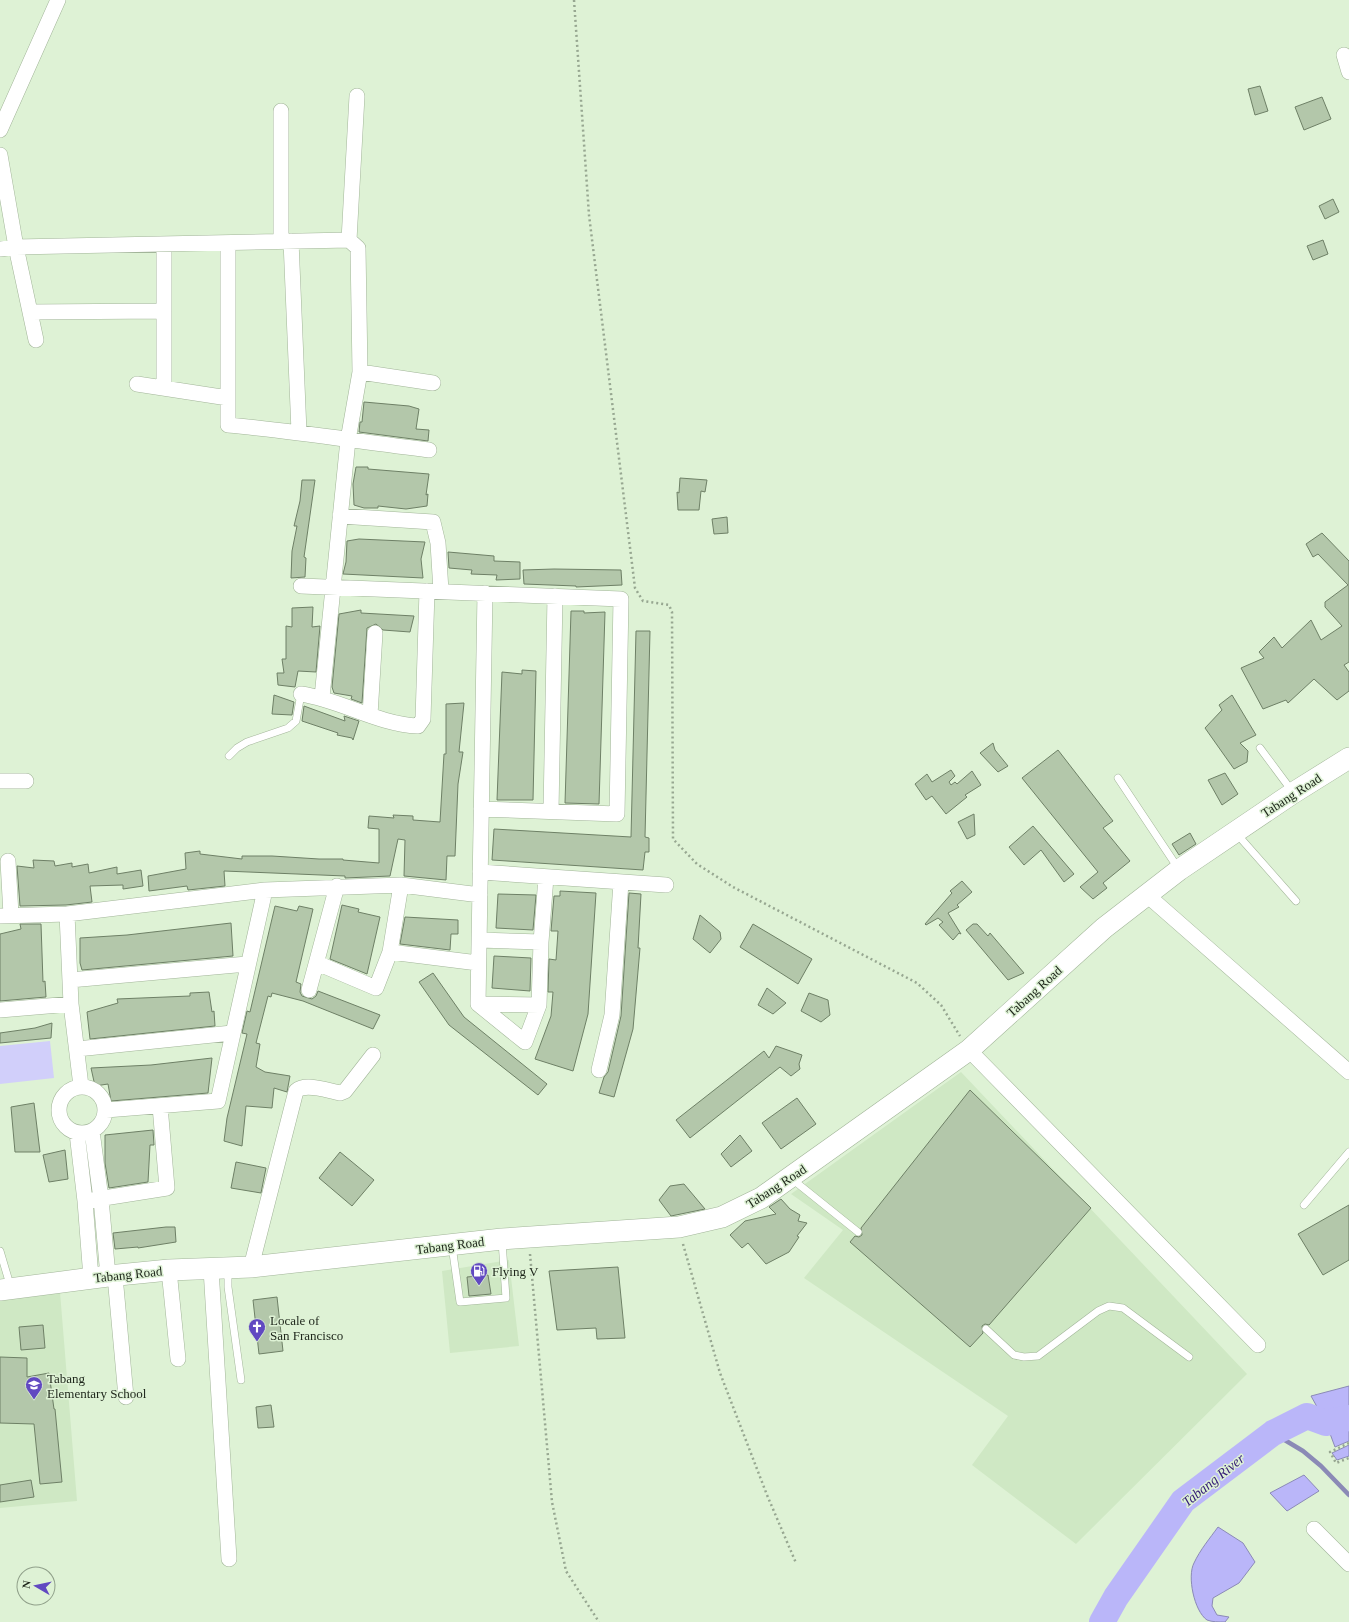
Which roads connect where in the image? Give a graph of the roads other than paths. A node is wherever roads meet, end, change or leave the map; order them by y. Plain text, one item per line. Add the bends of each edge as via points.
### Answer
1 (58, 0) edge
2 (1344, 55) dead end
3 (1349, 72) edge
4 (357, 96) dead end
5 (281, 111) dead end
6 (0, 130) edge
7 (0, 155) edge
8 (349, 240) junction
9 (286, 241) junction
10 (228, 243) junction
11 (164, 244) junction
12 (16, 247) junction
13 (0, 249) edge
14 (164, 310) junction
15 (30, 312) junction
16 (36, 340) dead end
17 (360, 372) junction
18 (433, 383) dead end
19 (137, 384) dead end
20 (164, 388) junction
21 (228, 398) junction
22 (300, 432) junction
23 (348, 440) junction
24 (429, 450) dead end
25 (340, 516) junction
26 (301, 586) dead end
27 (333, 588) junction
28 (434, 591) junction
29 (485, 593) junction
30 (555, 596) junction
31 (375, 633) dead end
32 (301, 694) joint
33 (322, 697) junction
34 (370, 715) junction
35 (1260, 748) dead end
36 (229, 756) dead end
37 (1349, 758) edge
38 (1118, 778) dead end
39 (0, 781) edge
40 (26, 782) dead end
41 (1293, 792) junction
42 (481, 809) junction
43 (551, 811) junction
44 (1235, 832) junction
45 (8, 861) dead end
46 (1179, 870) junction
47 (480, 872) junction
48 (546, 877) junction
49 (621, 882) junction
50 (401, 885) junction
51 (666, 885) dead end
52 (337, 886) junction
53 (265, 890) junction
54 (1147, 894) junction
55 (480, 895) junction
56 (1296, 901) dead end
57 (67, 914) junction
58 (5, 916) edge
59 (479, 940) junction
60 (541, 942) junction
61 (390, 952) junction
62 (316, 963) junction
63 (478, 963) junction
64 (247, 964) junction
65 (70, 980) junction
66 (309, 990) dead end
67 (71, 1004) junction
68 (478, 1004) junction
69 (539, 1005) junction
70 (0, 1010) edge
71 (232, 1033) junction
72 (77, 1049) junction
73 (969, 1050) junction
74 (373, 1055) dead end
75 (599, 1070) dead end
76 (1349, 1072) edge
77 (82, 1086) junction
78 (160, 1106) junction
79 (106, 1110) junction
80 (92, 1131) junction
81 (77, 1133) junction
82 (1349, 1152) edge
83 (790, 1178) junction
84 (101, 1198) junction
85 (85, 1201) junction
86 (1304, 1205) dead end
87 (858, 1232) dead end
88 (502, 1239) junction
89 (452, 1246) junction
90 (0, 1251) edge
91 (251, 1267) junction
92 (219, 1268) junction
93 (169, 1270) junction
94 (105, 1276) junction
95 (6, 1290) edge
96 (986, 1329) dead end
97 (1258, 1345) dead end
98 (1189, 1357) dead end
99 (178, 1359) dead end
100 (241, 1380) dead end
101 (126, 1397) dead end
102 (1314, 1528) dead end
103 (229, 1560) dead end
104 (1349, 1564) edge

1 - 6 street
2 - 3 street
4 - 8 street
5 - 9 street
7 - 12 street
8 - 9 street
8 - 17 street via 358,248 359,260
9 - 10 street
9 - 22 street
10 - 11 street
10 - 21 street
11 - 12 street
11 - 14 street
12 - 13 street
12 - 15 street
14 - 15 street
14 - 20 street
15 - 16 street
17 - 18 street
17 - 23 street
19 - 20 street
20 - 21 street
21 - 22 street via 228,425
22 - 23 street
23 - 24 street
23 - 25 street
25 - 27 street
25 - 28 street via 433,522 438,543
26 - 27 street
27 - 28 street
27 - 33 street
28 - 29 street
28 - 34 street via 423,719 418,726 410,726
29 - 30 street
29 - 42 street
30 - 43 street
30 - 43 street via 621,599 617,814
31 - 34 street
32 - 33 street
32 - 36 lane via 296,721 288,728 247,742
33 - 34 street
35 - 41 lane
37 - 41 main road, Tabang Road
38 - 46 lane
39 - 40 street
41 - 44 main road, Tabang Road
42 - 43 street
42 - 47 street
44 - 46 main road, Tabang Road
44 - 56 lane
45 - 58 street
46 - 54 main road, Tabang Road
47 - 48 street
47 - 55 street
48 - 49 street
48 - 60 street
49 - 51 street
49 - 75 street via 612,1015
50 - 52 street
50 - 55 street
50 - 61 street
52 - 53 street
52 - 62 street
53 - 57 street
53 - 64 street
54 - 73 main road, Tabang Road via 1104,928
54 - 76 street
55 - 59 street
57 - 58 street
57 - 65 street
59 - 60 street
59 - 63 street
60 - 69 street
61 - 62 street via 376,988
61 - 63 street
62 - 66 street
63 - 68 street
64 - 65 street
64 - 71 street
65 - 67 street
67 - 70 street
67 - 72 street
68 - 69 street
68 - 69 street via 525,1042
71 - 72 street
71 - 78 street via 218,1101
72 - 77 street
73 - 83 main road, Tabang Road
73 - 97 street
74 - 91 street via 345,1091 340,1093 306,1087 296,1091
77 - 79 street via 89,1087 99,1094
77 - 81 street via 68,1091 63,1097 59,1111 64,1125
78 - 79 street
78 - 84 street via 167,1188
79 - 80 street via 100,1125
80 - 81 street
80 - 84 street
81 - 85 street
82 - 86 lane
83 - 87 lane
83 - 88 main road, Tabang Road via 761,1198 722,1217 679,1227
84 - 85 street
84 - 94 street
85 - 94 street
88 - 89 main road, Tabang Road
88 - 89 lane via 506,1298 460,1302
89 - 91 main road, Tabang Road
90 - 95 lane
91 - 92 main road, Tabang Road
92 - 93 main road, Tabang Road
92 - 100 lane via 228,1287
92 - 103 street
93 - 94 main road, Tabang Road
93 - 99 street
94 - 95 main road, Tabang Road
94 - 101 street
96 - 98 lane via 1014,1355 1038,1356 1098,1311 1109,1306 1123,1308
102 - 104 street

